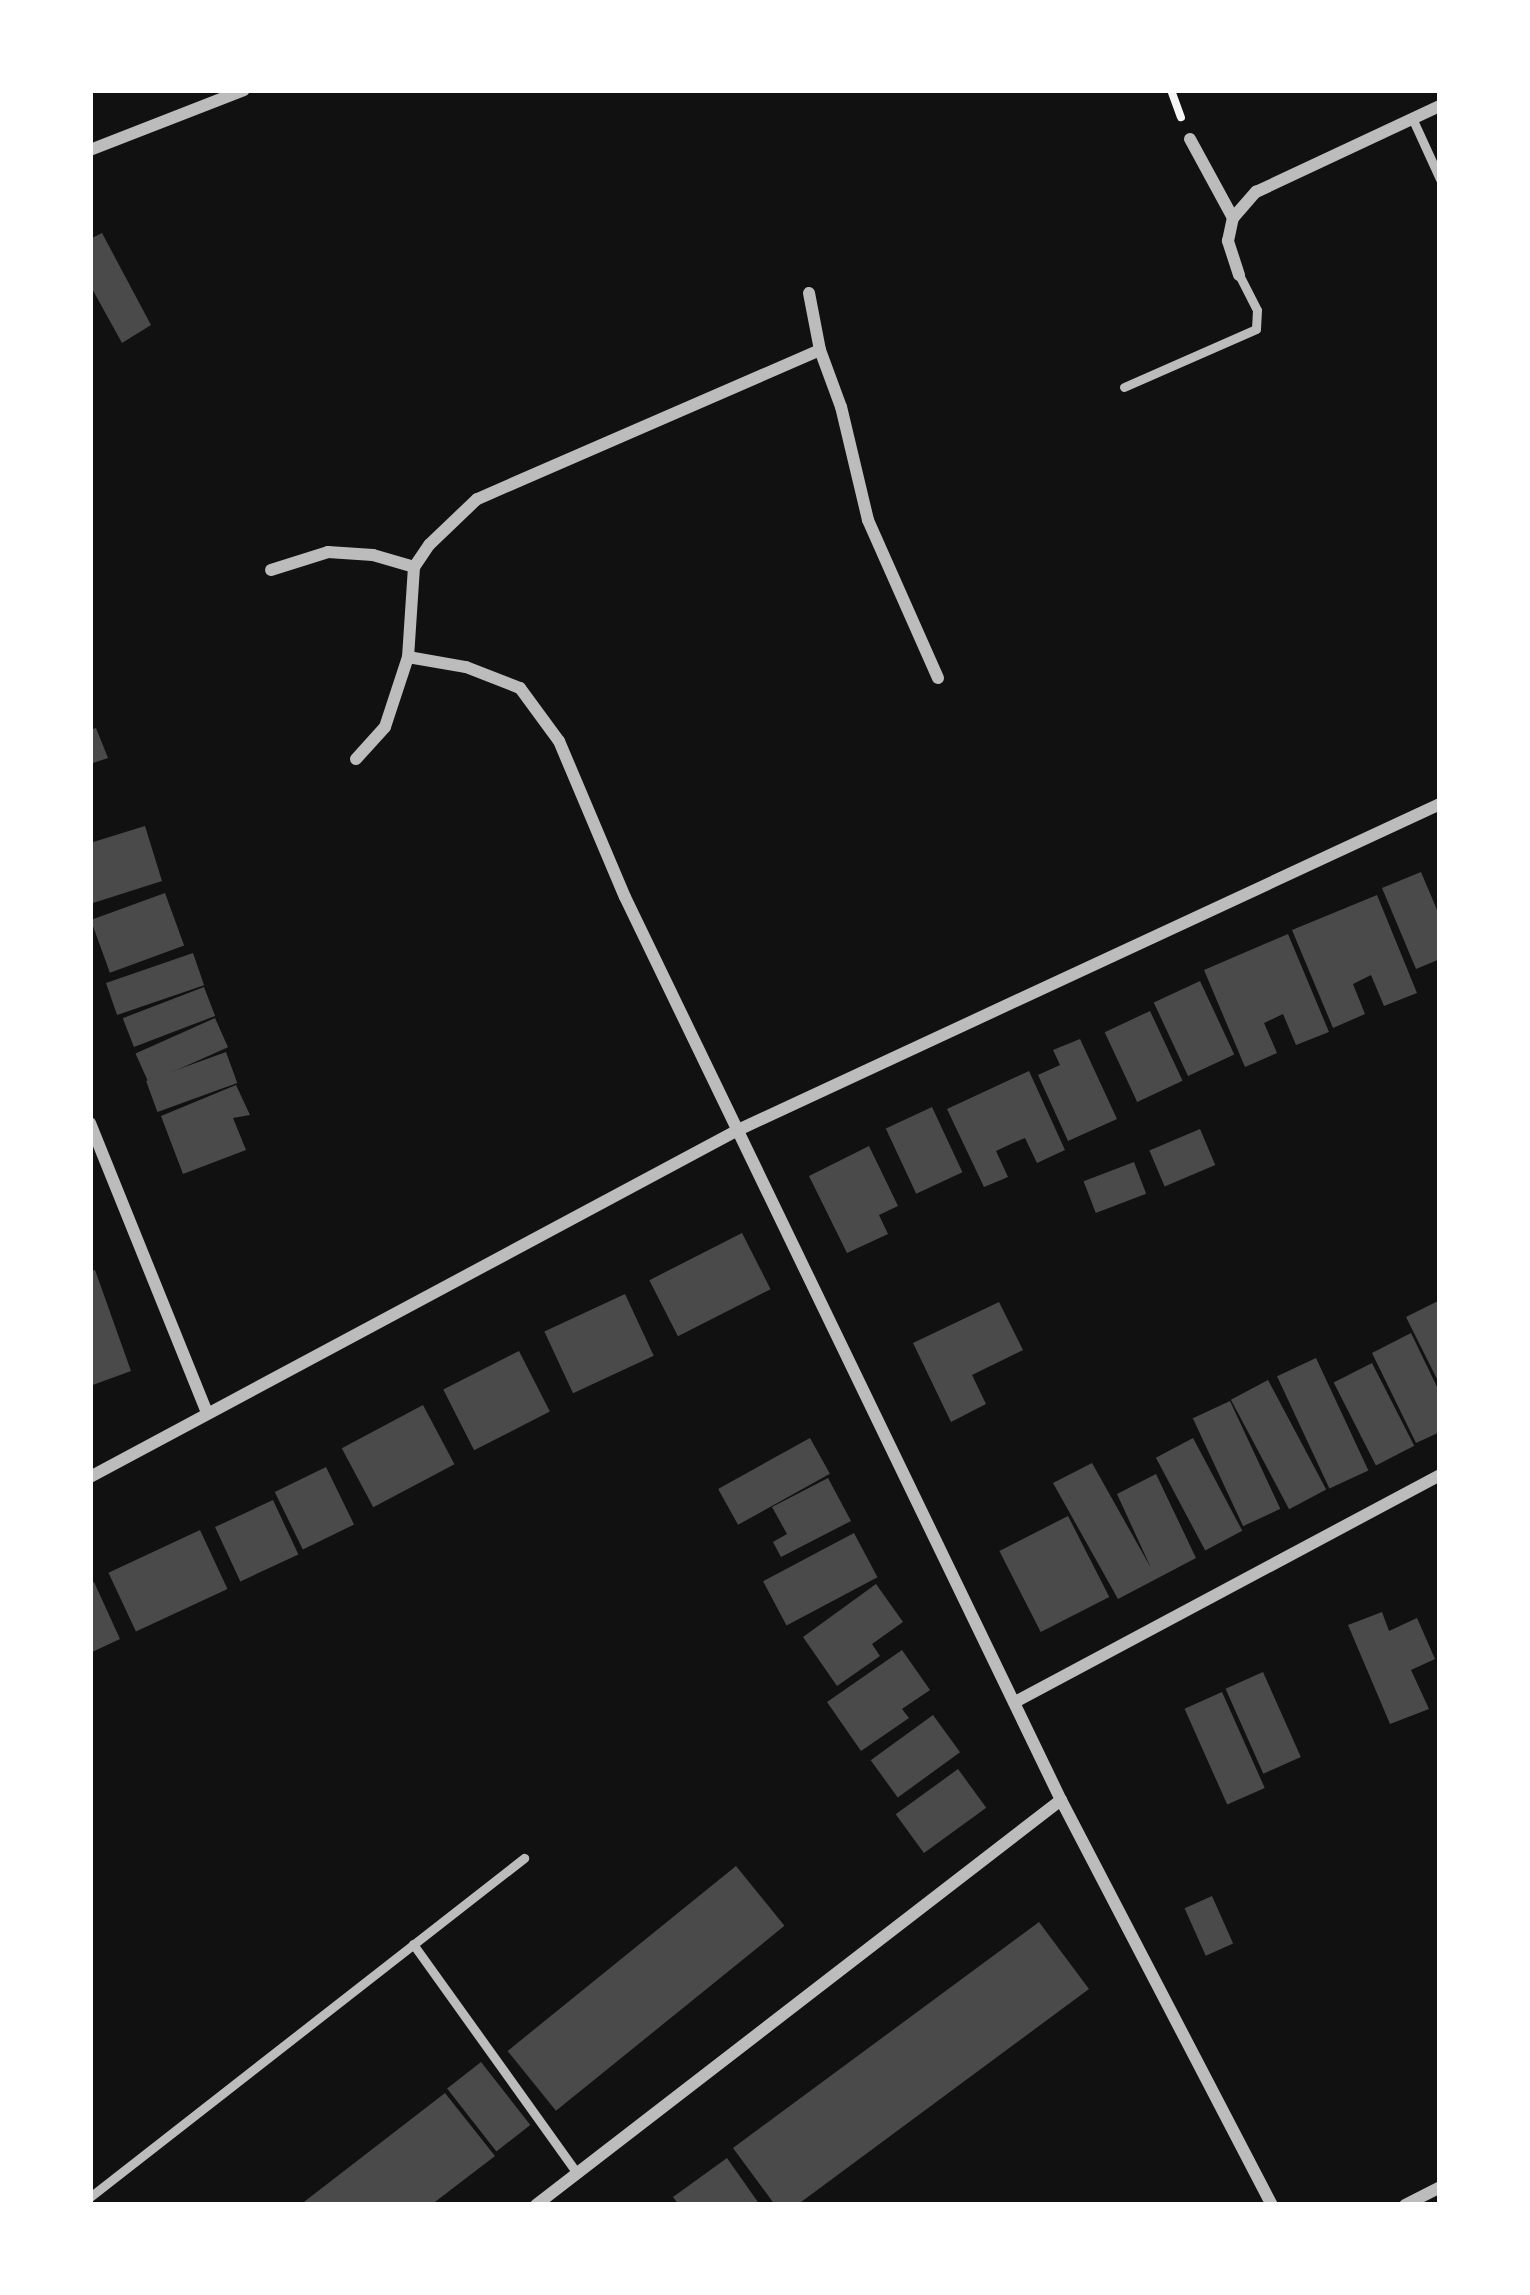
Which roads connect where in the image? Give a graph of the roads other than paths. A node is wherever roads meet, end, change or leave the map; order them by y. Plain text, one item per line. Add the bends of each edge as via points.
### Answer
1 (244, 90) edge
2 (1440, 106) edge
3 (1413, 120) junction
4 (1190, 139) dead end
5 (90, 150) edge
6 (1440, 179) edge
7 (1233, 218) junction
8 (1239, 275) joint
9 (809, 293) dead end
10 (820, 350) junction
11 (1124, 387) dead end
12 (414, 568) junction
13 (271, 569) dead end
14 (408, 657) junction
15 (938, 678) dead end
16 (356, 759) dead end
17 (1440, 804) edge
18 (90, 1123) edge
19 (738, 1130) junction
20 (207, 1413) junction
21 (1440, 1475) edge
22 (90, 1477) edge
23 (1015, 1702) junction
24 (1061, 1800) junction
25 (524, 1858) dead end
26 (413, 1944) junction
27 (577, 2173) junction
28 (1440, 2187) edge
29 (90, 2197) edge
30 (536, 2205) edge
31 (1272, 2205) edge
32 (1405, 2205) edge

1 - 5 street
2 - 3 street
3 - 6 lane
3 - 7 street via 1256,192
4 - 7 street
7 - 8 street via 1228,241
8 - 11 lane via 1257,310 1256,328
9 - 10 street
10 - 12 street via 478,499
10 - 15 street via 868,520
12 - 13 street via 328,552
12 - 14 street
14 - 16 street via 385,727
14 - 19 street via 520,688 559,742
17 - 19 street
18 - 20 street
19 - 20 street
19 - 23 street
20 - 22 street
21 - 23 street
23 - 24 street
24 - 27 street
24 - 31 street
25 - 26 lane
26 - 27 lane
26 - 29 lane
27 - 30 street
28 - 32 street

